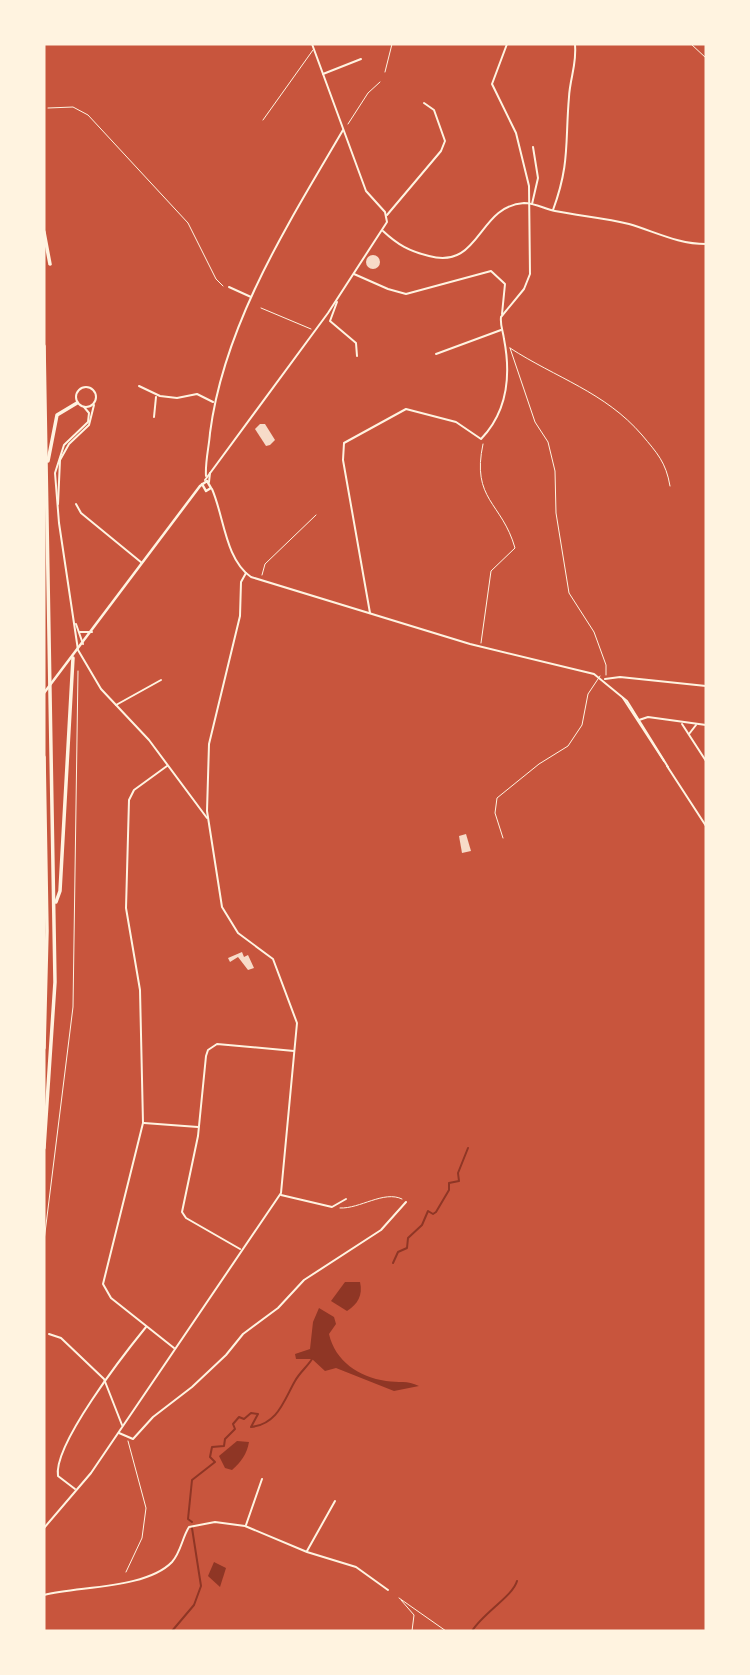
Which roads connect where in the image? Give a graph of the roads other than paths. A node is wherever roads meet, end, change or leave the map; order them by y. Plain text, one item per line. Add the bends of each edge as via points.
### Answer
1 (312, 44) edge
2 (506, 44) edge
3 (575, 44) edge
4 (314, 50) junction
5 (361, 59) dead end
6 (323, 74) junction
7 (424, 103) dead end
8 (263, 120) dead end
9 (343, 129) junction
10 (533, 147) dead end
11 (527, 203) junction
12 (532, 204) junction
13 (552, 211) junction
14 (387, 215) junction
15 (383, 231) junction
16 (44, 232) edge
17 (706, 244) edge
18 (50, 264) dead end
19 (354, 274) junction
20 (229, 287) road end
21 (252, 298) junction
22 (336, 301) junction
23 (502, 314) junction
24 (502, 329) junction
25 (44, 346) edge
26 (436, 354) dead end
27 (357, 356) dead end
28 (139, 386) dead end
29 (157, 395) junction
30 (78, 402) junction
31 (214, 402) junction
32 (94, 405) junction
33 (84, 407) junction
34 (154, 416) dead end
35 (47, 463) junction
36 (211, 472) junction
37 (206, 476) junction
38 (205, 482) junction
39 (211, 488) junction
40 (205, 490) junction
41 (195, 494) junction
42 (215, 496) junction
43 (76, 504) dead end
44 (57, 505) junction
45 (143, 563) junction
46 (246, 573) junction
47 (370, 613) junction
48 (75, 620) junction
49 (78, 630) junction
50 (92, 632) junction
51 (83, 644) junction
52 (78, 650) junction
53 (71, 660) junction
54 (600, 677) junction
55 (604, 679) junction
56 (161, 680) dead end
57 (706, 686) edge
58 (44, 693) edge
59 (116, 705) junction
60 (639, 720) junction
61 (681, 722) junction
62 (696, 724) junction
63 (706, 725) edge
64 (689, 734) junction
65 (44, 757) edge
66 (706, 761) edge
67 (167, 766) junction
68 (208, 818) junction
69 (706, 826) edge
70 (503, 838) dead end
71 (55, 907) junction
72 (44, 925) edge
73 (47, 931) junction
74 (44, 1048) edge
75 (295, 1051) junction
76 (143, 1123) junction
77 (200, 1127) junction
78 (44, 1148) edge
79 (281, 1195) junction
80 (346, 1199) dead end
81 (406, 1202) road end
82 (241, 1250) junction
83 (146, 1326) junction
84 (49, 1334) dead end
85 (174, 1349) junction
86 (106, 1381) junction
87 (122, 1426) junction
88 (117, 1433) junction
89 (262, 1479) dead end
90 (76, 1490) junction
91 (335, 1501) dead end
92 (245, 1526) junction
93 (44, 1528) edge
94 (307, 1552) junction
95 (388, 1590) dead end
96 (44, 1595) edge

1 - 4 street
2 - 11 street via 492,84 518,141 529,183
3 - 13 street via 567,165
4 - 6 street
4 - 8 lane
5 - 6 street
6 - 9 street
7 - 14 street via 436,113 445,141
9 - 14 street via 366,191
9 - 21 street
10 - 12 street via 538,178
11 - 12 street
11 - 15 street via 489,222 466,251 451,259 406,250
11 - 23 street via 530,274 524,289
12 - 13 street
13 - 17 street via 627,224 683,243
14 - 15 street
15 - 19 street
16 - 18 highway
19 - 22 street
19 - 23 street via 406,293 491,271 505,284
20 - 21 street
21 - 31 street
22 - 27 street via 330,321 356,343
22 - 36 street
23 - 24 street
24 - 26 street
24 - 47 street via 505,397 482,439 459,423 406,409 344,443 343,460
25 - 35 highway
28 - 29 street
29 - 31 street via 177,398 196,394
29 - 34 street
30 - 32 street via 78,390 89,387 97,394
30 - 33 street
30 - 35 highway via 57,415
31 - 37 street
32 - 33 street
32 - 44 street via 89,425 60,460
33 - 44 street via 88,422 66,442 57,459
35 - 71 highway
36 - 37 street
36 - 38 street
37 - 38 street
38 - 39 main road
38 - 40 main road
38 - 41 main road
39 - 40 main road
39 - 42 street
40 - 41 main road
40 - 42 street
41 - 45 main road
42 - 46 street via 234,558
43 - 45 street
44 - 48 street
45 - 50 main road
46 - 47 street
46 - 68 street via 209,744
47 - 54 street
48 - 49 street
48 - 52 street
49 - 50 street
49 - 51 street
50 - 51 main road
51 - 52 main road
52 - 53 main road
52 - 59 street
53 - 58 main road
53 - 71 highway via 60,891
54 - 55 street
54 - 70 lane via 588,694 582,725 568,746 497,798 495,813
55 - 57 street
55 - 60 street
56 - 59 street
59 - 67 street
60 - 61 street
60 - 69 street
61 - 62 street
61 - 64 street
62 - 63 street
62 - 64 street
64 - 66 street
65 - 73 highway
67 - 68 street
67 - 76 street via 134,790 128,805 126,908 140,990
68 - 75 street via 219,899 236,930 275,961 297,1023
71 - 78 highway via 54,1024
72 - 73 highway
73 - 74 highway
75 - 77 street via 212,1046 206,1056
75 - 79 street
76 - 77 street
76 - 83 street via 103,1284 110,1298
77 - 82 street via 182,1212
79 - 80 street via 334,1206
79 - 82 street
81 - 88 street via 381,1230 304,1280 133,1439
82 - 85 street
83 - 85 street
83 - 86 street
84 - 86 street via 61,1338
85 - 87 street
86 - 87 street
86 - 90 street via 59,1457 58,1476
87 - 88 street
88 - 90 street
89 - 92 street
90 - 93 street
91 - 94 street
92 - 94 street
92 - 96 street via 196,1524 186,1531 172,1562 161,1569 111,1586
94 - 95 street via 356,1567

